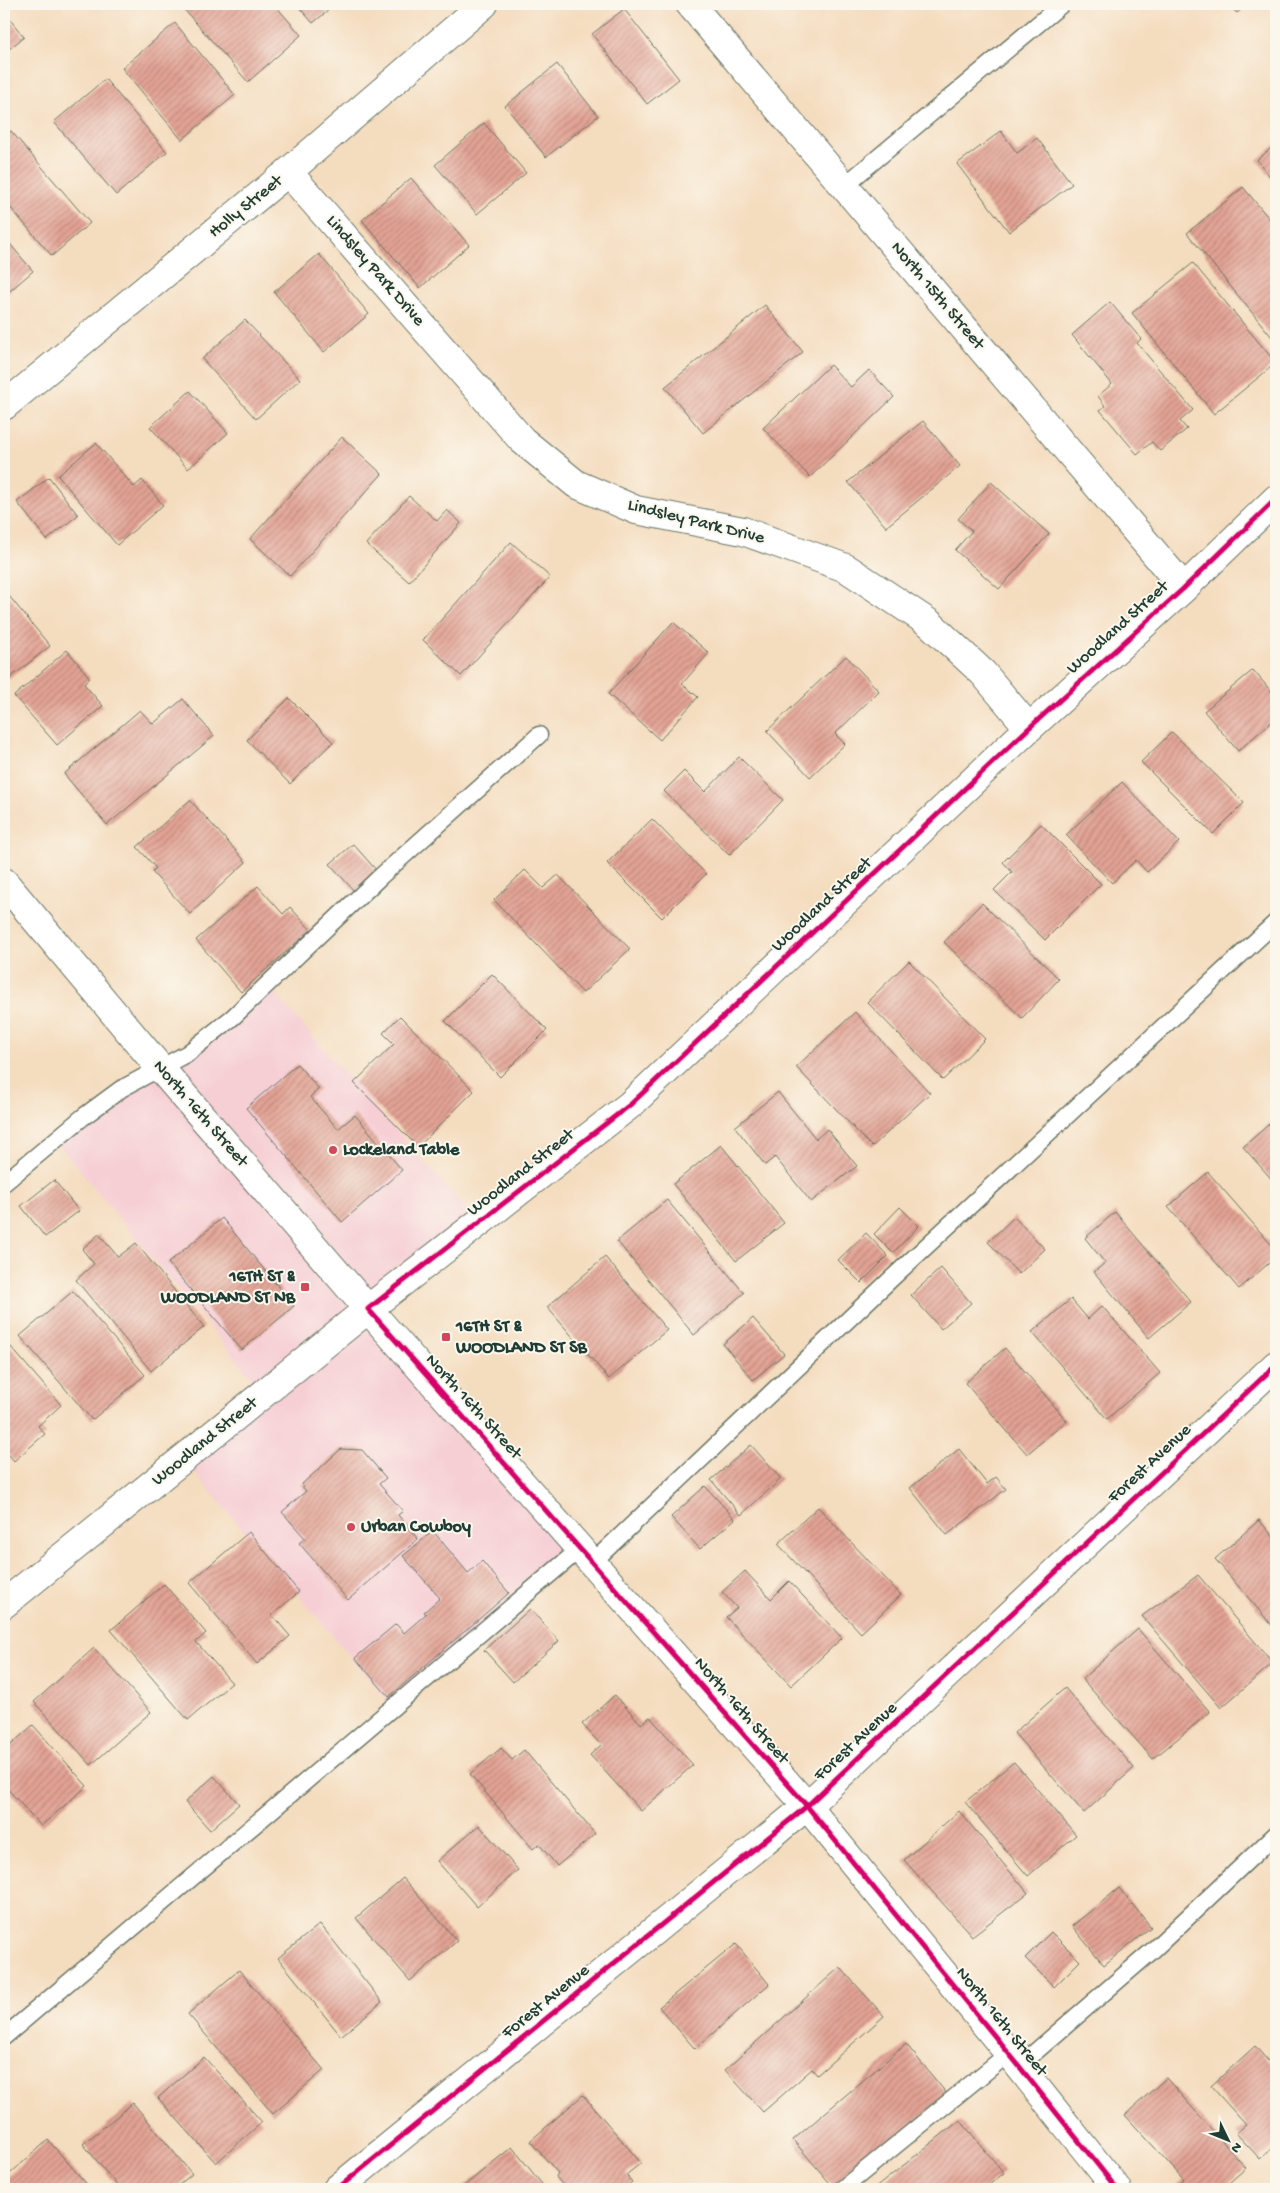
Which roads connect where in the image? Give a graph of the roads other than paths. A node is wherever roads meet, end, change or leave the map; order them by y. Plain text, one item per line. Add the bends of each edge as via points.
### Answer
1 (484, 4) edge
2 (690, 4) edge
3 (1062, 4) edge
4 (288, 172) junction
5 (844, 186) junction
6 (4, 406) edge
7 (1276, 499) edge
8 (1184, 588) junction
9 (1028, 728) junction
10 (538, 735) dead end
11 (4, 882) edge
12 (1276, 922) edge
13 (160, 1068) junction
14 (4, 1183) edge
15 (368, 1310) junction
16 (1276, 1365) edge
17 (587, 1555) junction
18 (4, 1604) edge
19 (807, 1806) junction
20 (1276, 1834) edge
21 (4, 2037) edge
22 (1014, 2060) junction
23 (337, 2189) edge
24 (842, 2189) edge
25 (1117, 2189) edge

1 - 4 street, Holly Street
2 - 5 street, North 15th Street
3 - 5 lane
4 - 6 street, Holly Street
4 - 9 street, Lindsley Park Drive via 522,440 576,484 636,510 743,531 846,568 929,623 984,673
5 - 8 street, North 15th Street
7 - 8 street, Woodland Street
8 - 9 street, Woodland Street
9 - 15 street, Woodland Street via 631,1104
10 - 13 lane via 381,876 233,1017 188,1053
11 - 13 street, North 16th Street
12 - 17 lane
13 - 14 lane via 121,1089 83,1117
13 - 15 street, North 16th Street
15 - 17 street, North 16th Street
15 - 18 street, Woodland Street
16 - 19 street, Forest Avenue
17 - 19 street, North 16th Street
17 - 21 lane
19 - 22 street, North 16th Street
19 - 23 street, Forest Avenue
20 - 22 lane via 1152,1951
22 - 24 lane
22 - 25 street, North 16th Street

